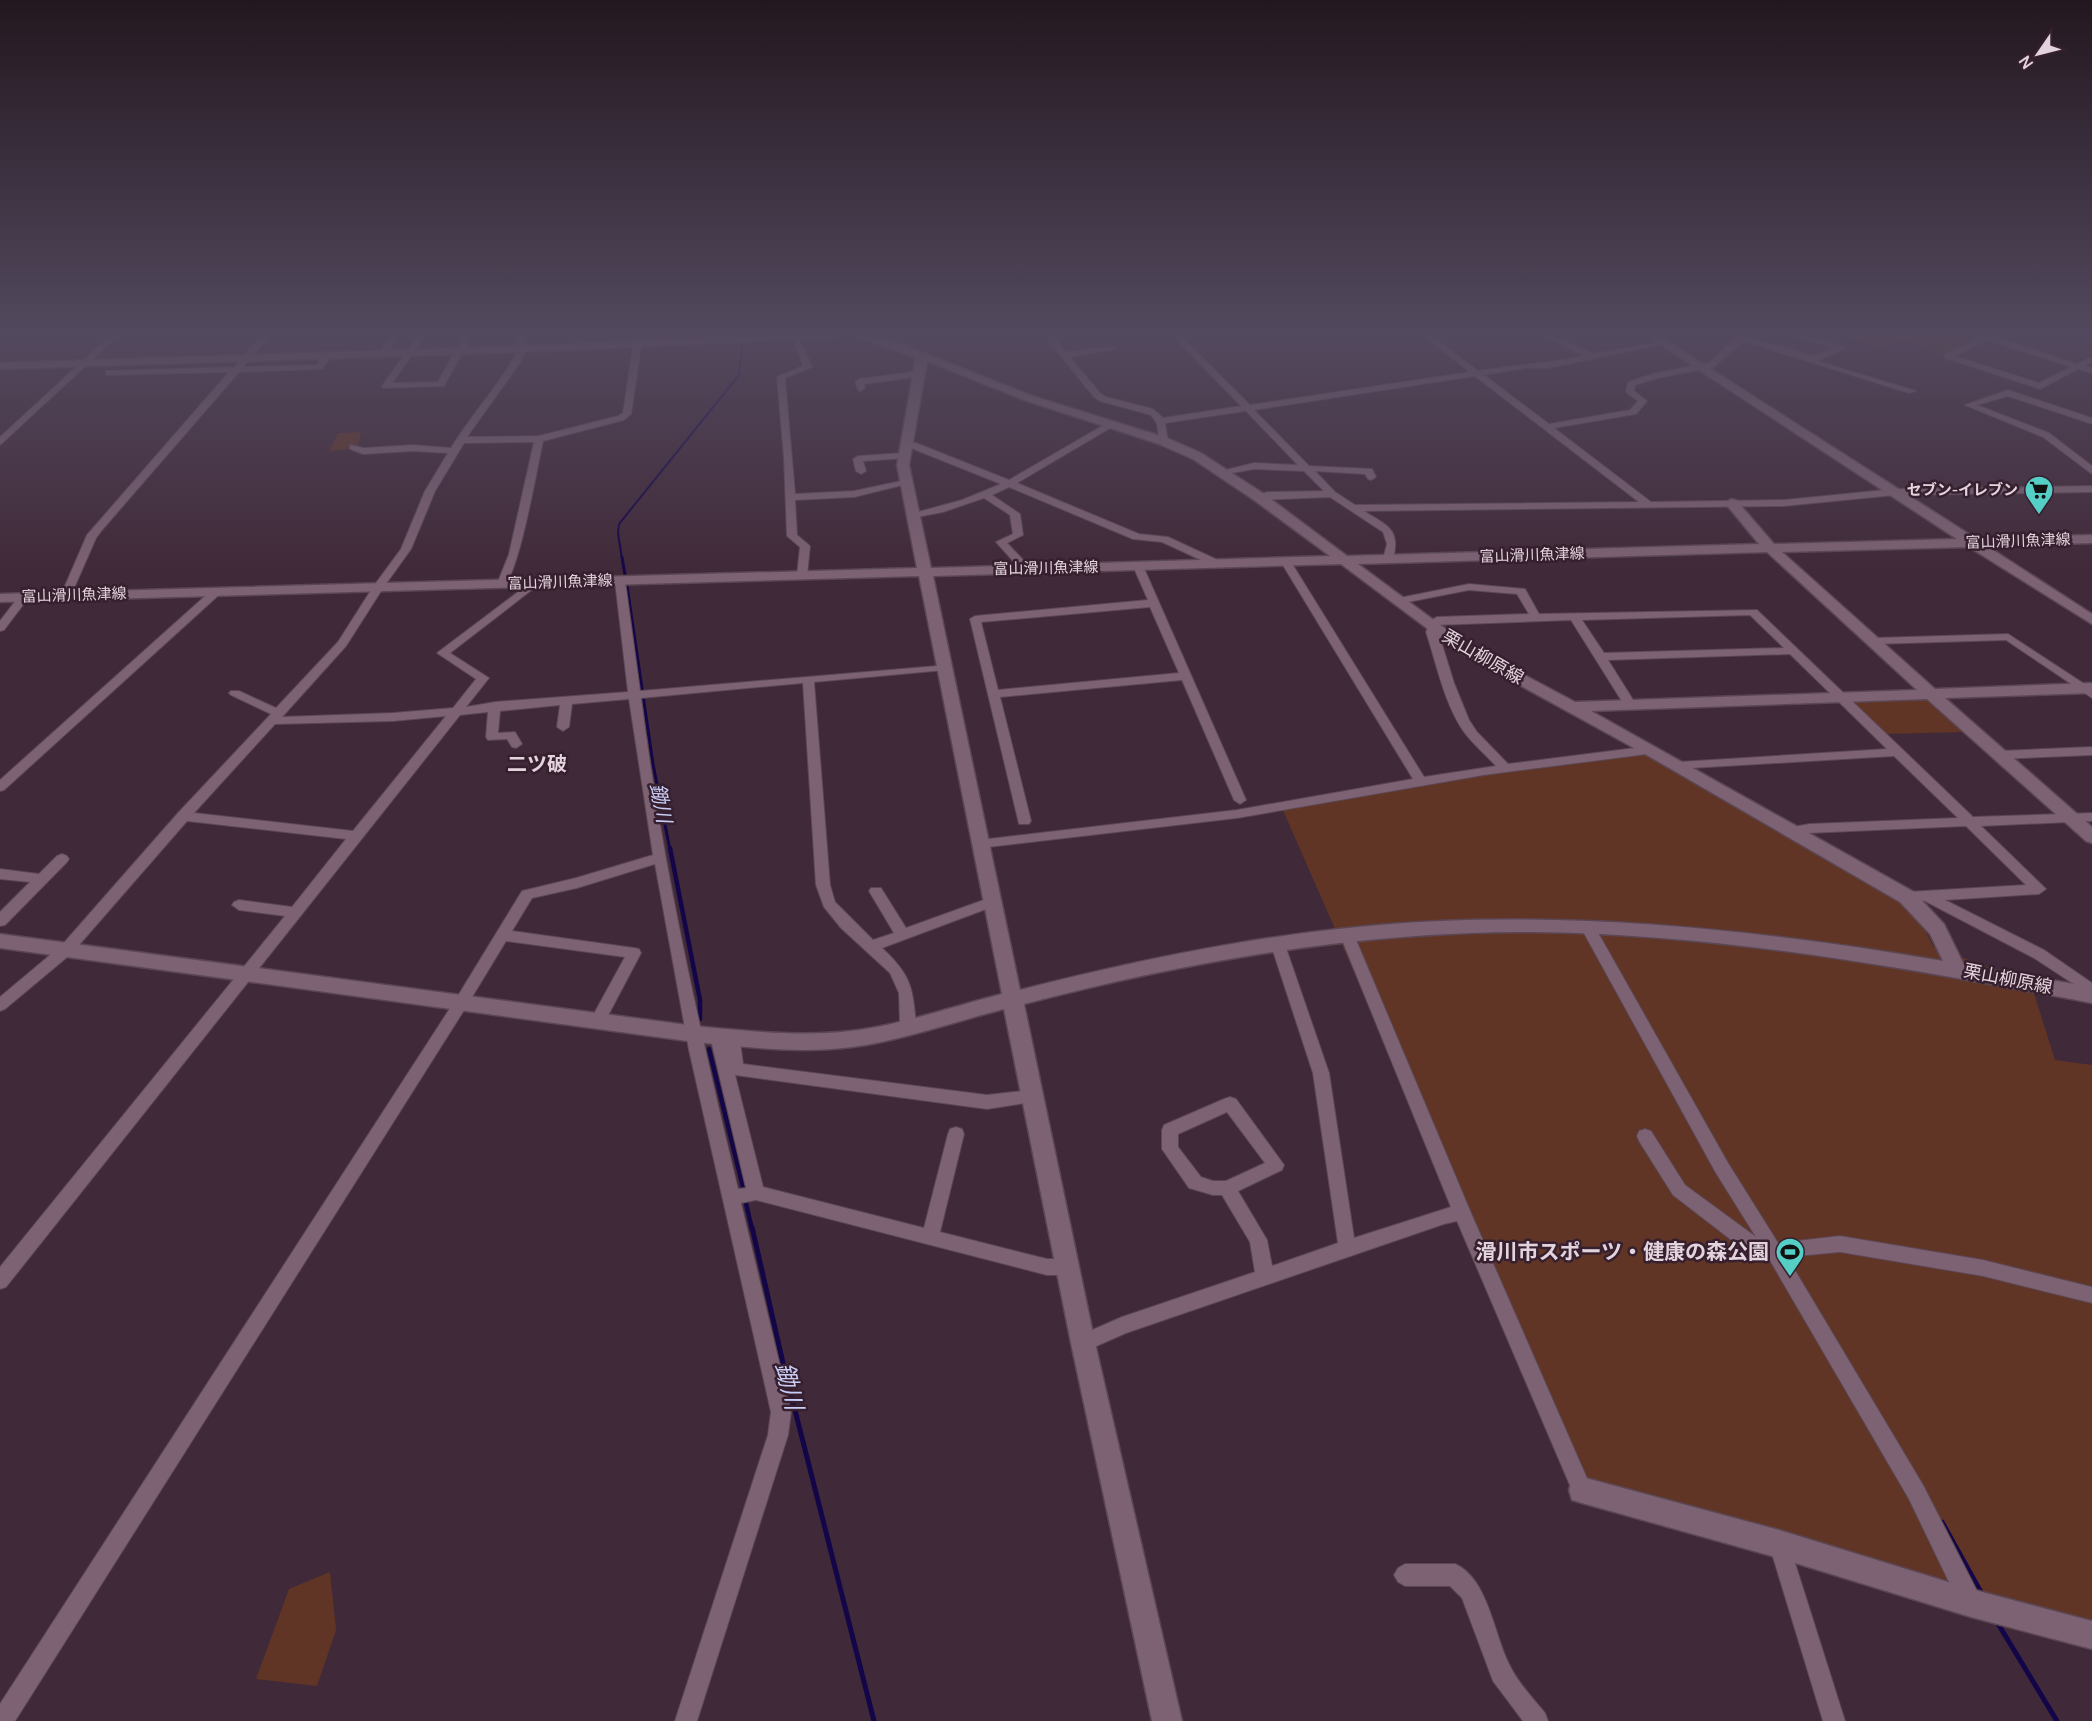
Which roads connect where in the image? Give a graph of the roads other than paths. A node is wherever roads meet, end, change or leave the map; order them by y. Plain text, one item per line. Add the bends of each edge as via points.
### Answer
1 (30, 414) edge
2 (197, 414) edge
3 (478, 414) edge
4 (627, 414) edge
5 (785, 414) edge
6 (911, 414) edge
7 (1077, 414) edge
8 (1156, 414) edge
9 (1207, 414) edge
10 (1256, 414) edge
11 (1530, 414) edge
12 (1626, 414) edge
13 (1775, 414) edge
14 (1993, 414) edge
15 (2072, 414) edge
16 (1161, 421) junction
17 (2092, 421) edge
18 (1109, 425) junction
19 (1547, 427) junction
20 (539, 439) junction
21 (462, 440) junction
22 (1163, 441) junction
23 (0, 442) edge
24 (353, 447) dead end
25 (904, 450) junction
26 (455, 451) junction
27 (2092, 456) edge
28 (2075, 457) junction
29 (1309, 470) junction
30 (861, 471) dead end
31 (2092, 471) edge
32 (1224, 473) junction
33 (1371, 477) dead end
34 (906, 483) junction
35 (1011, 484) junction
36 (2092, 489) edge
37 (1895, 492) junction
38 (1332, 494) junction
39 (985, 495) junction
40 (790, 497) junction
41 (1259, 497) junction
42 (1731, 503) junction
43 (1648, 504) junction
44 (1351, 508) junction
45 (912, 515) junction
46 (2092, 539) edge
47 (1971, 543) junction
48 (1771, 548) junction
49 (1388, 559) junction
50 (1345, 561) junction
51 (1286, 562) junction
52 (1218, 564) junction
53 (1138, 566) junction
54 (1026, 569) junction
55 (923, 572) junction
56 (802, 575) junction
57 (620, 580) junction
58 (534, 583) junction
59 (502, 584) junction
60 (378, 587) junction
61 (217, 591) junction
62 (66, 595) junction
63 (24, 597) junction
64 (0, 598) edge
65 (1398, 601) junction
66 (1154, 603) junction
67 (1575, 617) junction
68 (1536, 618) junction
69 (2092, 620) edge
70 (1431, 626) junction
71 (0, 627) edge
72 (1874, 641) junction
73 (1794, 651) junction
74 (1599, 657) junction
75 (945, 667) junction
76 (1185, 676) junction
77 (808, 679) junction
78 (2089, 690) edge
79 (235, 693) dead end
80 (639, 694) junction
81 (993, 694) junction
82 (1932, 694) junction
83 (1841, 697) junction
84 (566, 701) junction
85 (1629, 703) junction
86 (495, 706) junction
87 (1571, 707) junction
88 (460, 710) junction
89 (273, 717) junction
90 (563, 727) dead end
91 (516, 744) dead end
92 (1651, 750) junction
93 (2092, 751) edge
94 (1898, 752) junction
95 (2000, 755) junction
96 (1678, 766) junction
97 (1504, 769) junction
98 (1421, 782) junction
99 (0, 787) edge
100 (1240, 800) dead end
101 (183, 816) junction
102 (2070, 817) junction
103 (2092, 817) edge
104 (1024, 821) dead end
105 (1970, 822) junction
106 (1791, 831) junction
107 (356, 836) junction
108 (2092, 837) edge
109 (980, 844) junction
110 (660, 858) junction
111 (62, 859) dead end
112 (0, 874) edge
113 (42, 879) junction
114 (876, 891) dead end
115 (1907, 897) junction
116 (1928, 897) junction
117 (992, 902) junction
118 (239, 905) dead end
119 (295, 912) junction
120 (0, 921) edge
121 (1587, 926) junction
122 (502, 935) junction
123 (903, 935) junction
124 (1347, 935) junction
125 (0, 941) edge
126 (1278, 945) junction
127 (870, 947) junction
128 (67, 948) junction
129 (1956, 970) junction
130 (244, 974) junction
131 (2092, 990) edge
132 (2092, 995) edge
133 (1012, 999) junction
134 (461, 1003) junction
135 (0, 1005) edge
136 (598, 1021) junction
137 (908, 1026) junction
138 (695, 1034) junction
139 (726, 1037) junction
140 (1032, 1096) junction
141 (956, 1134) dead end
142 (1645, 1136) dead end
143 (1227, 1188) junction
144 (743, 1196) junction
145 (1462, 1213) junction
146 (930, 1237) junction
147 (1347, 1248) junction
148 (1772, 1251) junction
149 (1067, 1267) junction
150 (1264, 1276) junction
151 (0, 1281) edge
152 (2092, 1295) edge
153 (1083, 1343) junction
154 (1582, 1490) joint
155 (1779, 1544) junction
156 (1405, 1575) dead end
157 (1971, 1603) junction
158 (2092, 1635) edge
159 (2, 1721) edge
160 (686, 1721) edge
161 (1167, 1721) edge
162 (1537, 1721) edge
163 (1834, 1721) edge

1 - 23 street
2 - 62 street via 91,537
3 - 21 street
4 - 20 street
5 - 40 street
6 - 25 street
7 - 18 street, 栗山柳原線
8 - 16 street
9 - 16 street
10 - 29 street
11 - 19 street
12 - 19 street
13 - 37 street
14 - 28 street via 2046,435
15 - 17 street
16 - 22 street
18 - 22 street, 栗山柳原線
18 - 35 street
19 - 43 street
20 - 21 street
20 - 59 street via 514,554
21 - 26 street
22 - 32 street, 栗山柳原線
24 - 26 street via 363,452 413,448
25 - 30 street via 858,459
25 - 34 street
25 - 35 street via 913,445
26 - 60 street via 430,490 406,549
27 - 28 street
28 - 31 street
29 - 32 street via 1254,466
29 - 33 street via 1369,471
29 - 38 street
32 - 41 street, 栗山柳原線
34 - 40 street via 854,494
34 - 45 street
35 - 39 street
35 - 52 street via 1137,537 1164,539
36 - 37 street
37 - 42 street via 1784,503
37 - 47 street
38 - 41 street
38 - 44 street
39 - 45 street
39 - 54 street via 1015,514 1018,536 1001,543
40 - 56 street via 792,536 805,546
41 - 50 street, 栗山柳原線
42 - 43 street
42 - 48 street
43 - 44 street
44 - 49 street via 1388,531 1392,544
45 - 55 street
46 - 47 street, 富山滑川魚津線
47 - 48 street, 富山滑川魚津線
47 - 69 street
48 - 49 street, 富山滑川魚津線
48 - 72 street
49 - 50 street, 富山滑川魚津線
50 - 51 street, 富山滑川魚津線
50 - 65 street, 栗山柳原線
51 - 52 street, 富山滑川魚津線
51 - 98 street
52 - 53 street, 富山滑川魚津線
53 - 54 street, 富山滑川魚津線
53 - 66 street
54 - 55 street, 富山滑川魚津線
55 - 56 street, 富山滑川魚津線
55 - 75 street
56 - 57 street, 富山滑川魚津線
57 - 58 street, 富山滑川魚津線
57 - 80 street
58 - 59 street, 富山滑川魚津線
58 - 88 street via 442,652 483,678
59 - 60 street, 富山滑川魚津線
60 - 61 street, 富山滑川魚津線
60 - 89 street via 342,644
61 - 62 street, 富山滑川魚津線
61 - 99 street
62 - 63 street, 富山滑川魚津線
63 - 64 street, 富山滑川魚津線
63 - 71 street
65 - 68 street via 1469,587 1521,591
65 - 70 street, 栗山柳原線
66 - 76 street
66 - 81 street via 975,619
67 - 68 street
67 - 73 street via 1753,612
67 - 74 street
68 - 70 street via 1437,620
70 - 87 street, 栗山柳原線
70 - 97 street via 1461,714 1470,731
72 - 78 street via 2008,637
72 - 82 street
73 - 74 street
73 - 83 street
74 - 85 street
75 - 77 street
75 - 109 street
76 - 81 street
76 - 100 street
77 - 80 street
77 - 127 street via 823,885 829,904
78 - 82 street
79 - 89 street
80 - 84 street
80 - 110 street
81 - 104 street
82 - 83 street
82 - 95 street
83 - 85 street
83 - 94 street
84 - 86 street
84 - 90 street
85 - 87 street
86 - 88 street
86 - 91 street via 492,737 511,735
87 - 92 street, 栗山柳原線
88 - 89 street via 393,717
88 - 107 street
89 - 101 street
92 - 96 street, 栗山柳原線
92 - 97 street
93 - 95 street
94 - 96 street
94 - 105 street
95 - 102 street
96 - 106 street, 栗山柳原線
97 - 98 street
98 - 109 street via 1237,814
101 - 107 street
101 - 128 street
102 - 103 street
102 - 105 street
102 - 108 street
105 - 106 street
105 - 116 street via 2039,889
106 - 115 street, 栗山柳原線
107 - 119 street
109 - 117 street
110 - 122 street via 527,894
110 - 138 street
111 - 113 street
112 - 113 street
113 - 120 street
114 - 123 street
115 - 116 street
115 - 129 street, 栗山柳原線 via 1931,917
116 - 131 street via 2039,954
117 - 123 street
117 - 133 street
118 - 119 street
119 - 130 street
121 - 124 street
121 - 129 street via 1693,933
121 - 148 street
122 - 134 street
122 - 136 street via 634,953
123 - 127 street
124 - 126 street
124 - 145 street
125 - 128 street
126 - 133 street via 1215,954
126 - 147 street via 1321,1073
127 - 137 street via 896,970 906,993
128 - 130 street
128 - 135 street
129 - 132 street, 栗山柳原線
130 - 134 street
130 - 151 street
133 - 137 street
133 - 140 street
134 - 136 street
134 - 159 street
136 - 138 street
137 - 139 street via 853,1039 785,1043
138 - 139 street
138 - 144 street
139 - 140 street via 736,1069 987,1102
139 - 144 street
140 - 149 street
141 - 146 street
142 - 148 street via 1679,1190 1749,1243
143 - 143 street via 1276,1165 1230,1104 1170,1130 1170,1149 1195,1183
143 - 150 street via 1258,1240
144 - 146 street
144 - 160 street via 780,1412 778,1435
145 - 147 street
145 - 154 street
146 - 149 street via 1047,1266
147 - 150 street
148 - 152 street via 1840,1244 1983,1268
148 - 157 street via 1916,1492
149 - 153 street
150 - 153 street
153 - 161 street
154 - 155 street
155 - 157 street
155 - 163 street
156 - 162 street via 1455,1575 1470,1591 1501,1672
157 - 158 street

